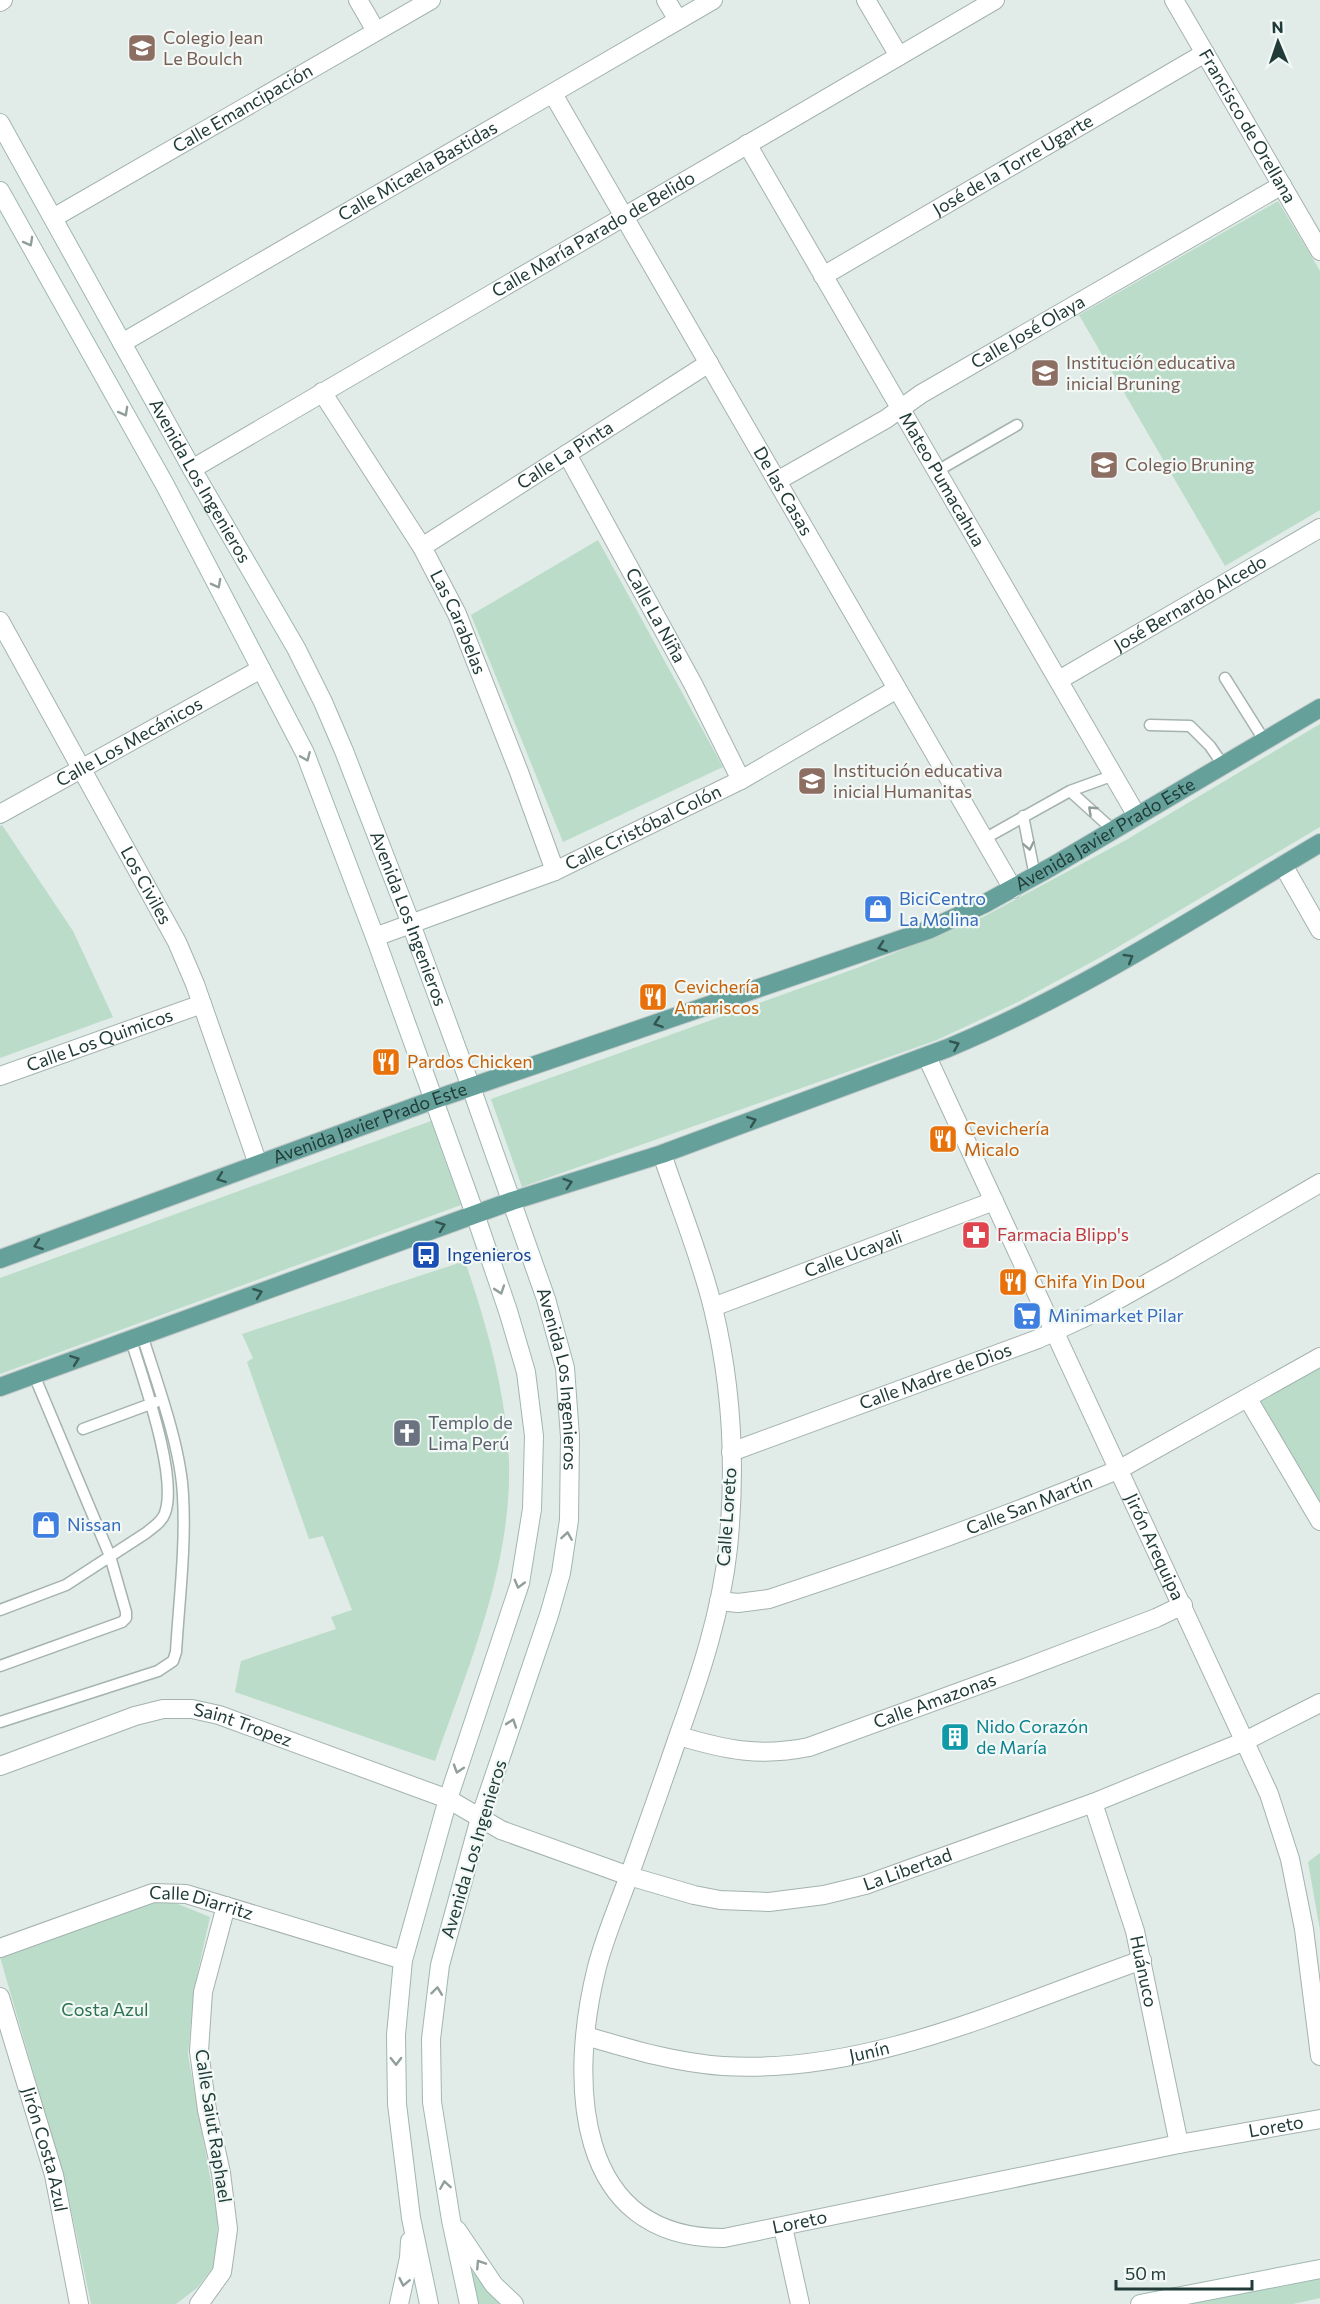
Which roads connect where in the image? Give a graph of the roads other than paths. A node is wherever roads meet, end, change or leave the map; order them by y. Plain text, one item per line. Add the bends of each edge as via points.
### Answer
1 (358, 0) edge
2 (431, 0) edge
3 (666, 0) edge
4 (713, 0) edge
5 (866, 0) edge
6 (995, 0) edge
7 (1174, 0) edge
8 (678, 20) junction
9 (376, 32) junction
10 (1205, 53) junction
11 (898, 56) junction
12 (553, 94) junction
13 (0, 123) edge
14 (5, 143) edge
15 (747, 144) junction
16 (1282, 185) junction
17 (0, 191) edge
18 (624, 216) junction
19 (53, 218) junction
20 (1320, 251) edge
21 (823, 276) junction
22 (123, 343) junction
23 (709, 363) junction
24 (322, 392) junction
25 (900, 409) junction
26 (1017, 425) dead end
27 (567, 454) junction
28 (192, 469) junction
29 (937, 471) junction
30 (777, 481) junction
31 (1320, 528) edge
32 (422, 547) junction
33 (0, 621) edge
34 (261, 669) junction
35 (1225, 678) dead end
36 (1059, 680) junction
37 (897, 689) junction
38 (1320, 708) edge
39 (1150, 724) dead end
40 (1264, 740) junction
41 (1223, 765) junction
42 (81, 768) junction
43 (1114, 776) junction
44 (741, 780) junction
45 (1070, 790) junction
46 (0, 814) edge
47 (1023, 816) junction
48 (1137, 816) junction
49 (1113, 830) junction
50 (984, 839) junction
51 (1320, 843) edge
52 (1283, 865) junction
53 (555, 871) junction
54 (1035, 876) junction
55 (1013, 889) junction
56 (411, 924) junction
57 (1320, 930) edge
58 (375, 937) junction
59 (202, 1004) junction
60 (927, 1057) junction
61 (0, 1076) edge
62 (471, 1087) junction
63 (434, 1100) junction
64 (662, 1154) junction
65 (258, 1164) junction
66 (1320, 1183) edge
67 (512, 1201) junction
68 (994, 1201) junction
69 (475, 1214) junction
70 (0, 1258) edge
71 (713, 1307) junction
72 (1055, 1331) junction
73 (136, 1337) junction
74 (1320, 1357) edge
75 (34, 1375) junction
76 (0, 1387) edge
77 (161, 1399) junction
78 (1248, 1399) junction
79 (150, 1404) junction
80 (83, 1428) dead end
81 (731, 1452) junction
82 (1120, 1469) junction
83 (1320, 1521) edge
84 (110, 1556) junction
85 (720, 1600) junction
86 (1183, 1605) junction
87 (0, 1610) edge
88 (0, 1666) edge
89 (1320, 1703) edge
90 (0, 1722) edge
91 (679, 1736) junction
92 (1245, 1741) junction
93 (0, 1766) edge
94 (448, 1798) junction
95 (1093, 1803) junction
96 (480, 1818) junction
97 (629, 1876) junction
98 (226, 1906) junction
99 (0, 1948) edge
100 (403, 1960) junction
101 (1142, 1960) junction
102 (0, 1996) edge
103 (586, 2036) junction
104 (1320, 2056) edge
105 (1320, 2119) edge
106 (1179, 2144) junction
107 (411, 2218) junction
108 (451, 2220) junction
109 (783, 2228) junction
110 (1320, 2269) edge
111 (79, 2304) edge
112 (199, 2304) edge
113 (399, 2304) edge
114 (429, 2304) edge
115 (469, 2304) edge
116 (514, 2304) edge
117 (800, 2304) edge
118 (1140, 2304) edge

1 - 9 street
2 - 9 street, Calle Emancipación
3 - 8 street
4 - 8 street, Calle Micaela Bastidas
5 - 11 street
6 - 11 street, Calle María Parado de Belido
7 - 10 street, Francisco de Orellana
8 - 12 street, Calle Micaela Bastidas
9 - 19 street, Calle Emancipación
10 - 16 street, Francisco de Orellana
10 - 21 street, José de la Torre Ugarte
11 - 15 street, Calle María Parado de Belido
12 - 18 street, De las Casas
12 - 22 street, Calle Micaela Bastidas
13 - 14 street, Avenida Los Ingenieros
14 - 19 street, Avenida Los Ingenieros
15 - 18 street, Calle María Parado de Belido
15 - 21 street, Mateo Pumacahua
16 - 20 street, Francisco de Orellana
16 - 25 street, Calle José Olaya
17 -> 34 street, Avenida Los Ingenieros via 165,485
18 - 23 street, De las Casas
18 - 24 street, Calle María Parado de Belido
19 - 22 street, Avenida Los Ingenieros
21 - 25 street, Mateo Pumacahua
22 - 28 street, Avenida Los Ingenieros
23 - 27 street, Calle La Pinta
23 - 30 street, De las Casas
24 - 28 street, Calle María Parado de Belido
24 - 32 street, Las Carabelas
25 - 29 street, Mateo Pumacahua
25 - 30 street, Calle José Olaya
26 - 29 lane
27 - 32 street, Calle La Pinta
27 - 44 street, Calle La Niña
28 - 56 street, Avenida Los Ingenieros via 323,702
29 - 36 street, Mateo Pumacahua
30 - 37 street, De las Casas
31 - 36 street, José Bernardo Alcedo
32 - 53 street, Las Carabelas via 457,614
33 - 42 street, Los Civiles
34 - 42 street, Calle Los Mecánicos
34 -> 58 street, Avenida Los Ingenieros via 309,763
35 - 40 lane
36 - 43 street, Mateo Pumacahua
37 - 44 street, Calle Cristóbal Colón
37 - 50 street, De las Casas
38 - 40 main road, Avenida Javier Prado Este
39 - 41 lane via 1190,726
40 - 41 main road, Avenida Javier Prado Este
41 - 48 main road, Avenida Javier Prado Este
42 - 46 street, Calle Los Mecánicos
42 - 59 street, Los Civiles via 177,942
43 - 45 lane
43 - 48 street, Mateo Pumacahua
44 - 53 street, Calle Cristóbal Colón
45 - 47 lane
49 -> 45 lane
47 - 50 lane
47 -> 54 lane
48 - 49 main road, Avenida Javier Prado Este
49 - 54 main road, Avenida Javier Prado Este
50 - 55 street, De las Casas
51 - 52 main road
52 - 57 street
60 -> 52 main road via 1070,991
53 - 56 street, Calle Cristóbal Colón
54 - 55 main road, Avenida Javier Prado Este
55 -> 62 main road, Avenida Javier Prado Este via 901,940
56 - 58 street, Calle Cristóbal Colón
56 - 62 street, Avenida Los Ingenieros
58 - 63 street, Avenida Los Ingenieros
59 - 61 street, Calle Los Quimicos
59 - 65 street, Los Civiles
64 -> 60 main road
60 - 68 street, Jirón Arequipa
62 - 63 main road, Avenida Javier Prado Este
62 - 67 street, Avenida Los Ingenieros
63 - 65 main road, Avenida Javier Prado Este
63 - 69 street, Avenida Los Ingenieros
67 -> 64 main road
64 - 71 street, Calle Loreto
65 -> 70 main road, Avenida Javier Prado Este
66 - 72 street, Calle Madre de Dios via 1094,1313
67 - 69 main road
96 -> 67 street, Avenida Los Ingenieros via 549,1615 561,1573 569,1520 570,1437 565,1368
68 - 71 street, Calle Ucayali
68 - 72 street, Jirón Arequipa
73 -> 69 main road
69 -> 94 street, Avenida Los Ingenieros via 526,1372 534,1436 532,1509 520,1582
71 - 81 street, Calle Loreto via 726,1375
72 - 81 street, Calle Madre de Dios
72 - 82 street, Jirón Arequipa
75 -> 73 main road
73 - 77 lane
73 - 79 lane
74 - 78 street, Calle San Martín
75 - 76 main road
75 - 84 lane
77 - 79 lane
77 - 90 lane via 183,1495 173,1661 158,1671
78 - 82 street, Calle San Martín
78 - 83 street
79 - 80 lane
79 - 84 lane via 165,1462 168,1489 164,1515 156,1526
81 - 85 street, Calle Loreto via 728,1537
82 - 85 street, Calle San Martín via 780,1596 754,1602
82 - 86 street, Jirón Arequipa
84 - 87 lane via 66,1585
84 - 88 lane via 126,1612 122,1622
85 - 91 street, Calle Loreto
86 - 91 street, Calle Amazonas via 809,1747 739,1752
86 - 92 street, Jirón Arequipa
89 - 92 street, La Libertad
91 - 97 street, Calle Loreto
92 - 95 street, La Libertad
92 - 104 street, Jirón Arequipa via 1269,1794 1290,1859 1304,1929
93 - 94 street, Saint Tropez via 135,1716 163,1709 192,1709 219,1715
94 - 96 street, Saint Tropez
94 - 100 street, Avenida Los Ingenieros
95 - 97 street, La Libertad via 865,1885 824,1895 770,1902 720,1900
95 - 101 street, Huánuco
96 - 97 street, La Libertad via 501,1830
108 -> 96 street, Avenida Los Ingenieros via 432,2102 431,2039 440,1965
97 - 103 street, Loreto via 597,1967
98 - 99 street, Calle Diarritz via 186,1894 153,1893
98 - 100 street, Calle Diarritz
98 - 112 street, Calle Saiut Raphael via 203,1992 199,2050 228,2229 222,2272
100 -> 107 street, Avenida Los Ingenieros via 396,2035 397,2104
101 - 103 street, Junín via 915,2040 818,2063 767,2067 704,2064
101 - 106 street, Huánuco
102 - 111 street, Jirón Costa Azul via 54,2175
103 - 109 street, Loreto via 584,2086 592,2141 604,2174 622,2200 648,2221 690,2237 724,2238
105 - 106 street, Loreto
106 - 109 street, Loreto
107 -> 113 street via 409,2258
107 - 114 street, Avenida Los Ingenieros
108 - 115 street, Avenida Los Ingenieros
116 -> 108 street via 494,2285
109 - 117 street
110 - 118 street

